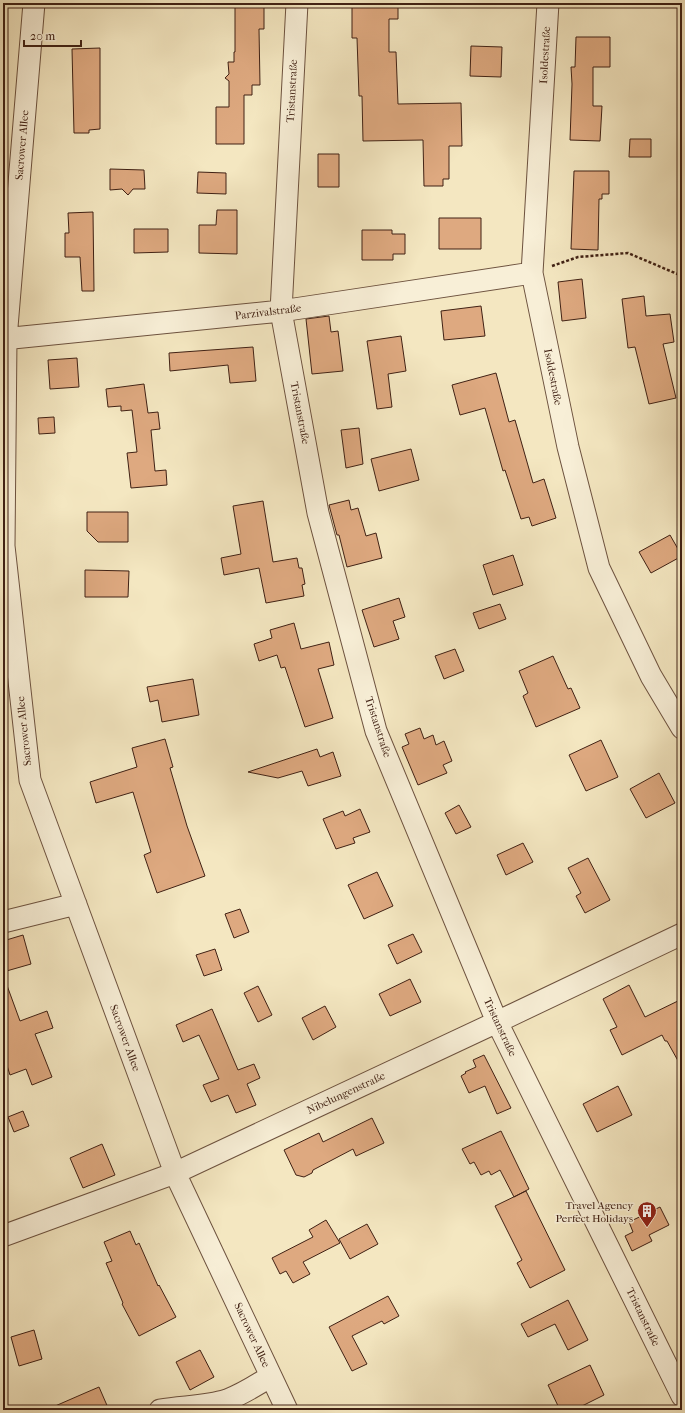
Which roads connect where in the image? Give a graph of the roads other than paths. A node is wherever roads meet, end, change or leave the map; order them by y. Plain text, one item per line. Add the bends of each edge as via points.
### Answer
1 (34, 3) edge
2 (297, 3) edge
3 (548, 3) edge
4 (532, 273) junction
5 (281, 311) junction
6 (4, 339) edge
7 (682, 728) edge
8 (76, 904) junction
9 (3, 922) edge
10 (682, 934) edge
11 (497, 1022) junction
12 (176, 1173) junction
13 (3, 1236) edge
14 (271, 1376) junction
15 (682, 1396) edge
16 (160, 1410) edge
17 (287, 1410) edge

1 - 6 street, Sacrower Allee
2 - 5 street, Tristanstraße
3 - 4 street, Isoldestraße
4 - 5 street, Parzivalstraße
4 - 7 street, Isoldestraße via 568,447 599,568 651,676
5 - 6 street, Parzivalstraße
5 - 11 street, Tristanstraße via 318,513 376,731
6 - 8 street, Sacrower Allee via 4,546 30,780
8 - 9 street
8 - 12 street, Sacrower Allee
10 - 11 street, Nibelungenstraße
11 - 12 street, Nibelungenstraße
11 - 15 street, Tristanstraße
12 - 13 street, Nibelungenstraße
12 - 14 street, Sacrower Allee
14 - 16 street via 227,1400
14 - 17 street, Sacrower Allee

